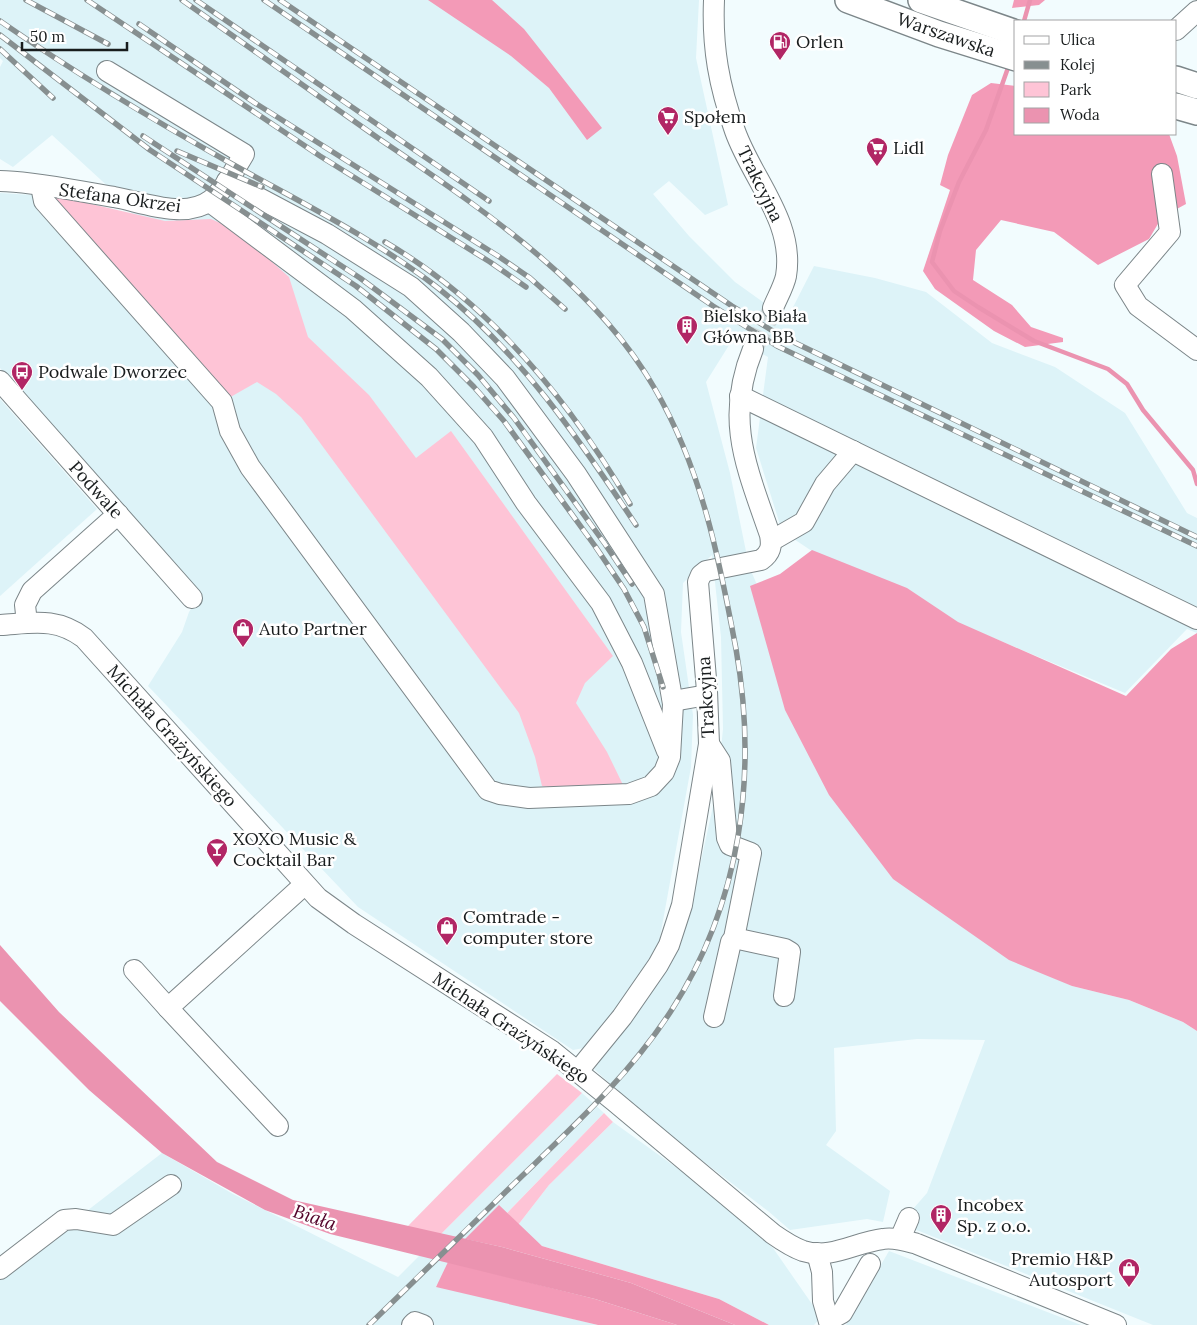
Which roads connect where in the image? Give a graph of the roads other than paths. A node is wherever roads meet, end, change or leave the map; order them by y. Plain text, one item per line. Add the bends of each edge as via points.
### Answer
1 (714, 0) edge
2 (848, 0) edge
3 (921, 0) edge
4 (1197, 10) edge
5 (1177, 29) edge
6 (1010, 46) edge
7 (107, 70) dead end
8 (1177, 79) edge
9 (1197, 86) edge
10 (1177, 106) edge
11 (1197, 112) edge
12 (1162, 174) dead end
13 (0, 181) edge
14 (227, 181) junction
15 (41, 186) junction
16 (210, 202) junction
17 (773, 308) tunnel mouth
18 (753, 349) tunnel mouth
19 (1197, 350) edge
20 (0, 381) edge
21 (740, 396) junction
22 (853, 451) junction
23 (118, 514) junction
24 (771, 541) junction
25 (192, 598) dead end
26 (1197, 619) edge
27 (27, 623) junction
28 (0, 625) edge
29 (707, 696) junction
30 (673, 701) junction
31 (709, 744) junction
32 (670, 758) junction
33 (304, 884) junction
34 (734, 938) junction
35 (134, 970) dead end
36 (784, 996) dead end
37 (168, 1008) junction
38 (714, 1017) dead end
39 (578, 1071) junction
40 (278, 1126) dead end
41 (171, 1185) dead end
42 (909, 1218) dead end
43 (900, 1239) junction
44 (817, 1253) junction
45 (870, 1264) dead end
46 (0, 1269) edge
47 (830, 1322) edge
48 (412, 1325) edge
49 (423, 1325) edge
50 (1116, 1325) edge

1 - 17 street, Trakcyjna via 716,64 735,132 782,227 787,248 786,277
2 - 6 main road, Warszawska
3 - 6 main road, Warszawska
4 - 5 street
7 - 14 street via 244,154
8 - 9 main road
10 - 11 main road
12 - 19 street via 1170,232 1125,285 1138,306
13 - 15 street, Stefana Okrzei
14 - 16 street
14 - 30 street via 327,234 411,287 461,332 504,378 576,474 654,594
15 - 16 street, Stefana Okrzei via 169,209 184,209
15 - 32 street via 44,201 222,402 230,431 250,466 488,790 529,798 630,794 650,786 664,772
16 - 32 street via 353,309 428,377 483,437 526,503 601,603 632,663
18 - 21 street via 744,369
20 - 23 street, Podwale
21 - 22 street
21 - 24 street via 738,408 744,458
22 - 24 street via 825,484 804,522
22 - 26 street
23 - 25 street, Podwale
23 - 27 street via 32,591 25,605
24 - 29 street, Trakcyjna via 768,555 761,560 706,571 701,575 698,590
27 - 28 street, Michała Grażyńskiego
27 - 33 street, Michała Grażyńskiego via 54,623 70,627 84,638
29 - 30 street
29 - 31 street, Trakcyjna
30 - 32 street
31 - 34 street via 720,761 727,838 730,845 750,853
31 - 39 street, Trakcyjna via 682,905 669,945 622,1018
33 - 37 street
33 - 39 street, Michała Grażyńskiego via 348,920
34 - 36 street via 790,952
34 - 38 street
35 - 37 street
37 - 40 street
39 - 44 street, Michała Grażyńskiego via 773,1234 805,1252
41 - 46 street via 113,1225 76,1218 64,1220
42 - 43 street
43 - 44 street, Michała Grażyńskiego via 884,1238 842,1251
43 - 50 street, Michała Grażyńskiego
44 - 47 street via 822,1272 823,1301
45 - 47 street via 842,1313
48 - 49 street via 415,1322

